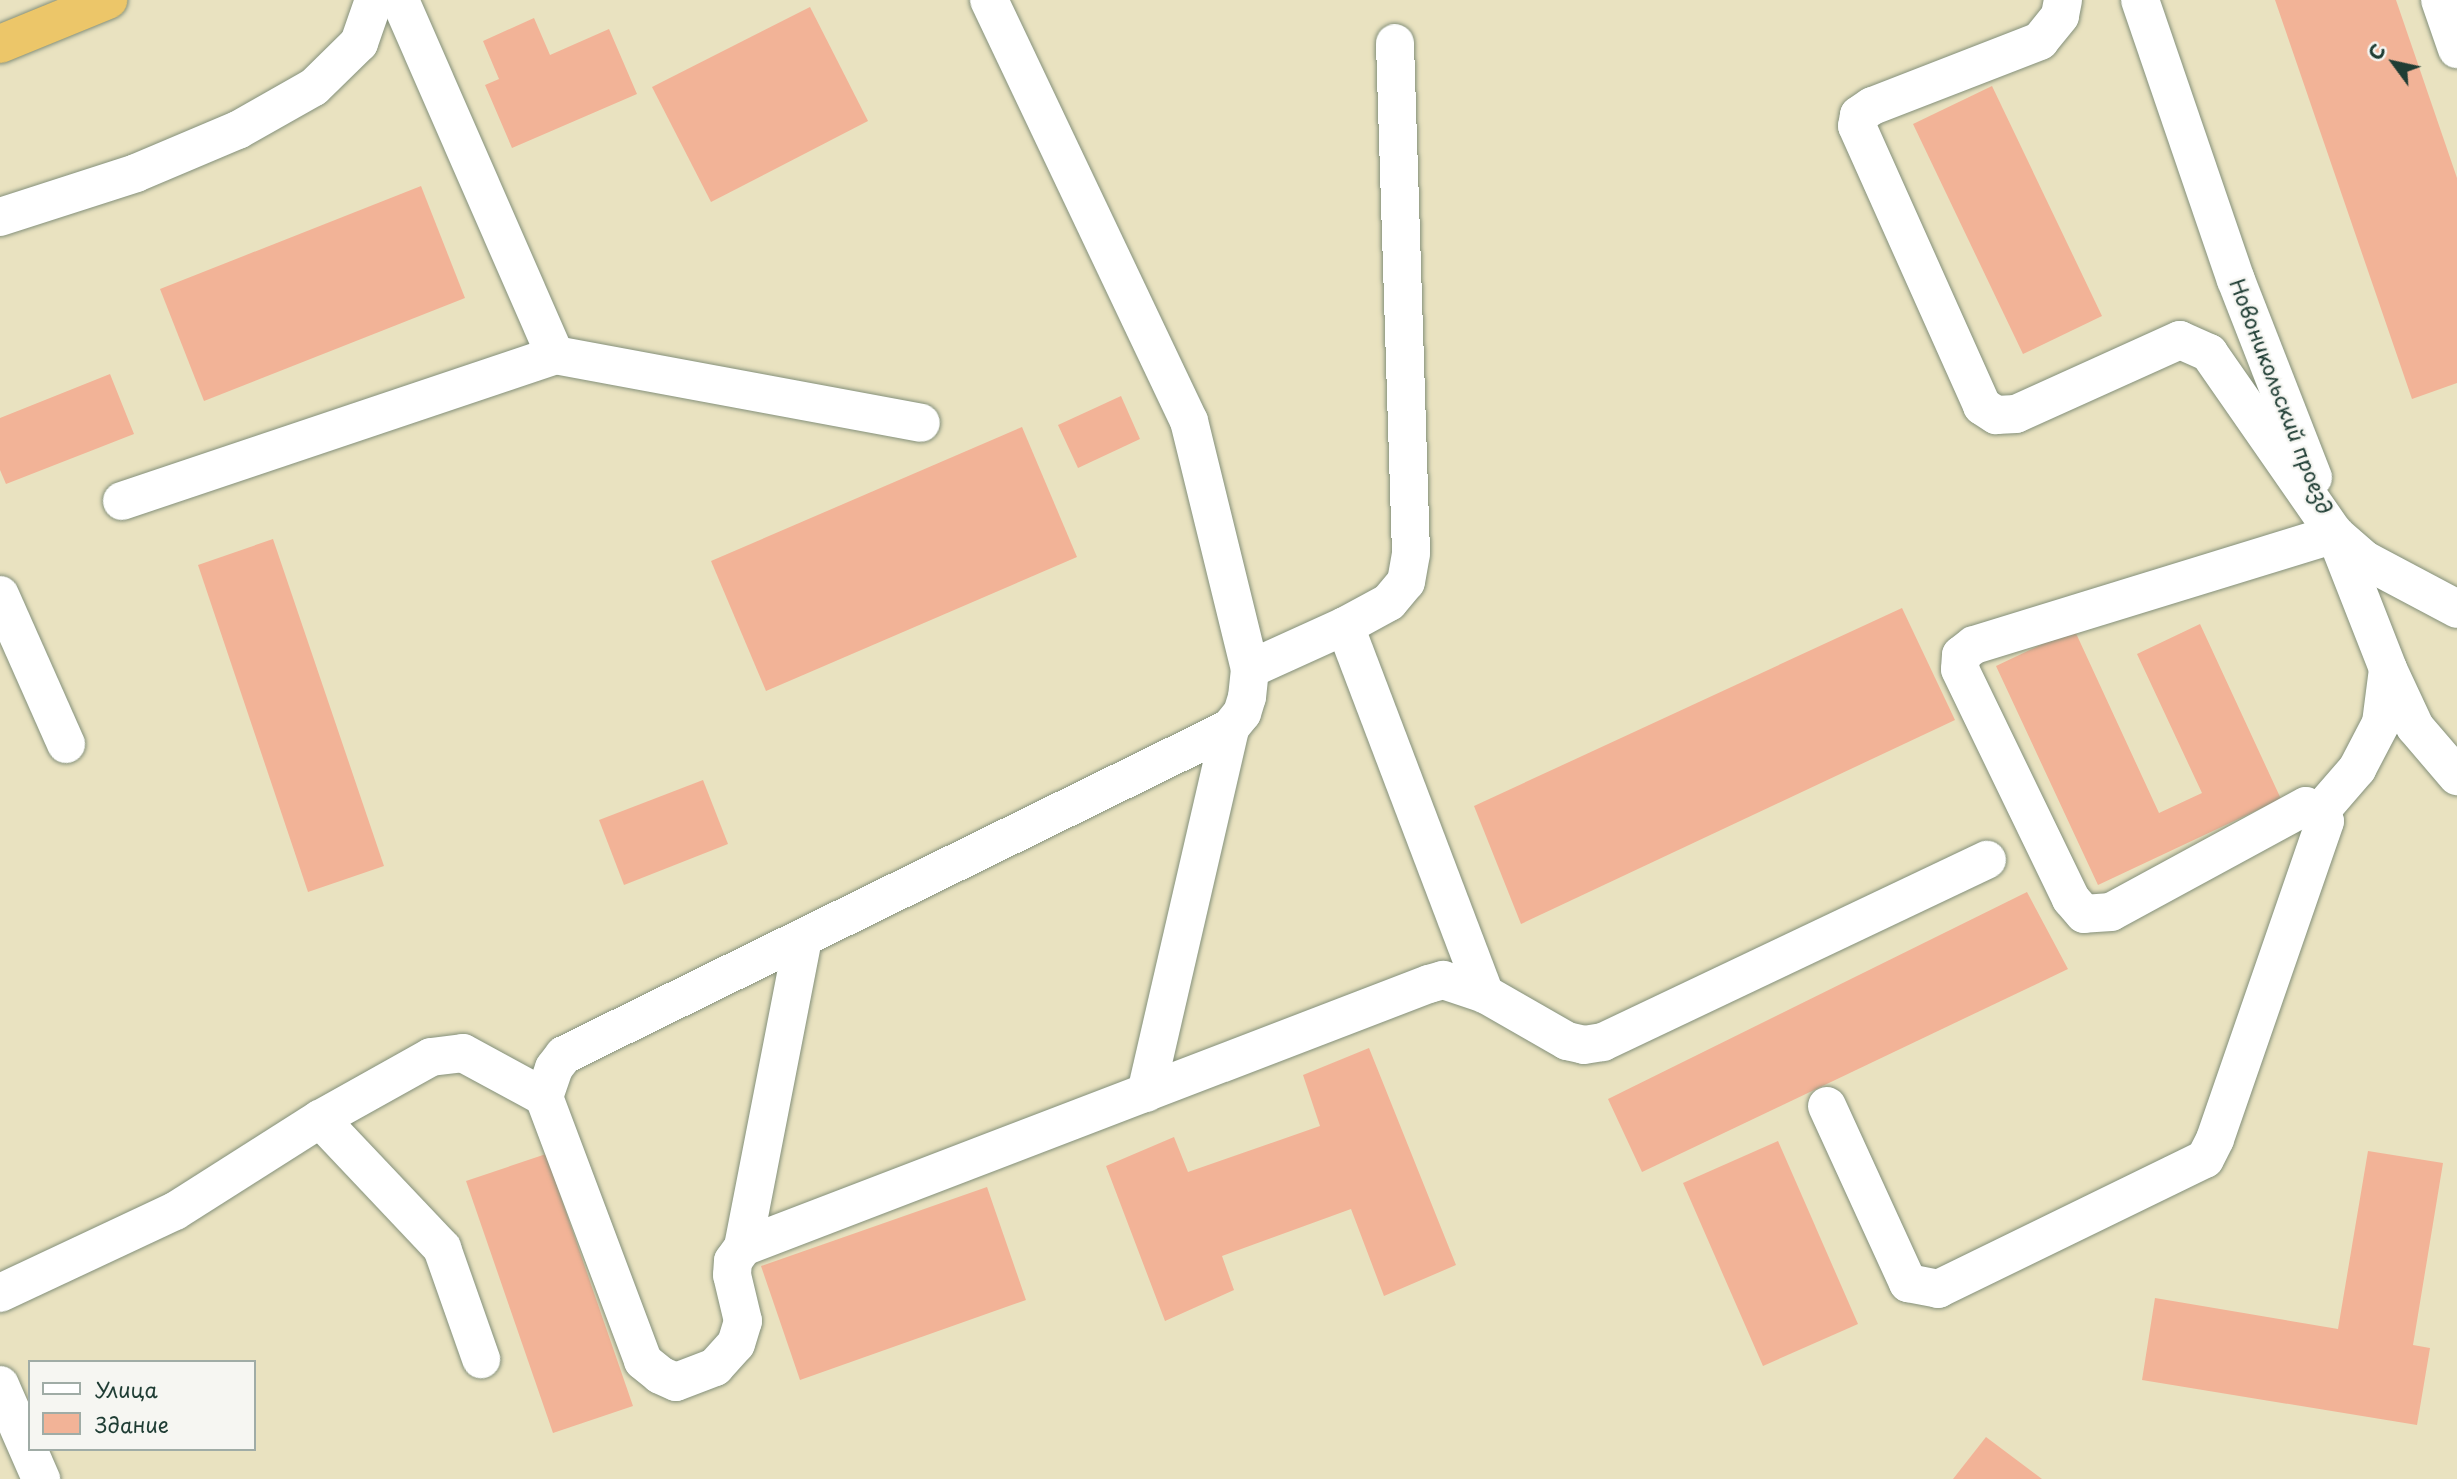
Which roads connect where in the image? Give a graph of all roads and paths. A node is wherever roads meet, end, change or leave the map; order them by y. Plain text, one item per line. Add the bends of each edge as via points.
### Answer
1 (108, 0) edge
2 (374, 0) edge
3 (400, 0) edge
4 (989, 0) edge
5 (2063, 0) edge
6 (2140, 0) edge
7 (2440, 0) edge
8 (1395, 43) dead end
9 (0, 44) edge
10 (2457, 49) edge
11 (0, 217) edge
12 (555, 355) junction
13 (921, 424) dead end
14 (122, 501) dead end
15 (2335, 534) junction
16 (2457, 577) edge
17 (0, 595) edge
18 (2457, 609) edge
19 (1345, 626) junction
20 (1250, 669) junction
21 (2388, 669) junction
22 (1230, 728) junction
23 (66, 744) dead end
24 (2457, 776) edge
25 (2318, 814) junction
26 (1987, 860) dead end
27 (803, 938) junction
28 (1485, 994) junction
29 (1146, 1093) junction
30 (544, 1097) junction
31 (1827, 1106) dead end
32 (320, 1119) junction
33 (743, 1247) junction
34 (0, 1293) edge
35 (481, 1359) dead end
36 (0, 1385) edge
37 (28, 1449) edge
38 (29, 1451) edge
39 (41, 1479) edge

1 - 9 highway
2 - 11 lane via 359,43 314,87 238,130 136,173
3 - 12 lane
4 - 20 lane via 1189,421
5 - 15 lane via 2060,16 2040,41 1859,115 1857,126 1982,406 1996,415 2016,414 2180,340 2209,353
6 - 15 lane, Новоникольский проезд via 2236,279
7 - 10 lane
8 - 19 lane via 1411,553 1406,582 1389,602
12 - 13 lane
12 - 14 lane
15 - 18 lane via 2365,560
15 - 21 lane, Новоникольский проезд
15 - 25 lane via 1974,645 1961,655 1961,669 1978,705 2071,899 2084,914 2111,912 2306,806
16 - 18 lane via 2450,591
17 - 23 lane
19 - 20 lane
19 - 28 lane
20 - 22 lane via 1242,713
21 - 24 lane, Новоникольский проезд via 2415,727
21 - 25 lane via 2381,723 2357,769
22 - 27 lane
22 - 29 lane
25 - 31 lane via 2325,821 2205,1159 1938,1289 1908,1283
26 - 28 lane via 1603,1042 1584,1045 1567,1041
27 - 30 lane via 564,1055
27 - 33 lane
28 - 29 lane via 1443,980 1436,982
29 - 33 lane
30 - 32 lane via 463,1053 431,1057
30 - 33 lane via 643,1361 660,1376 676,1382 715,1367 736,1344 743,1321 733,1261
32 - 34 lane via 175,1211
32 - 35 lane via 442,1248
36 - 37 lane
38 - 39 lane

